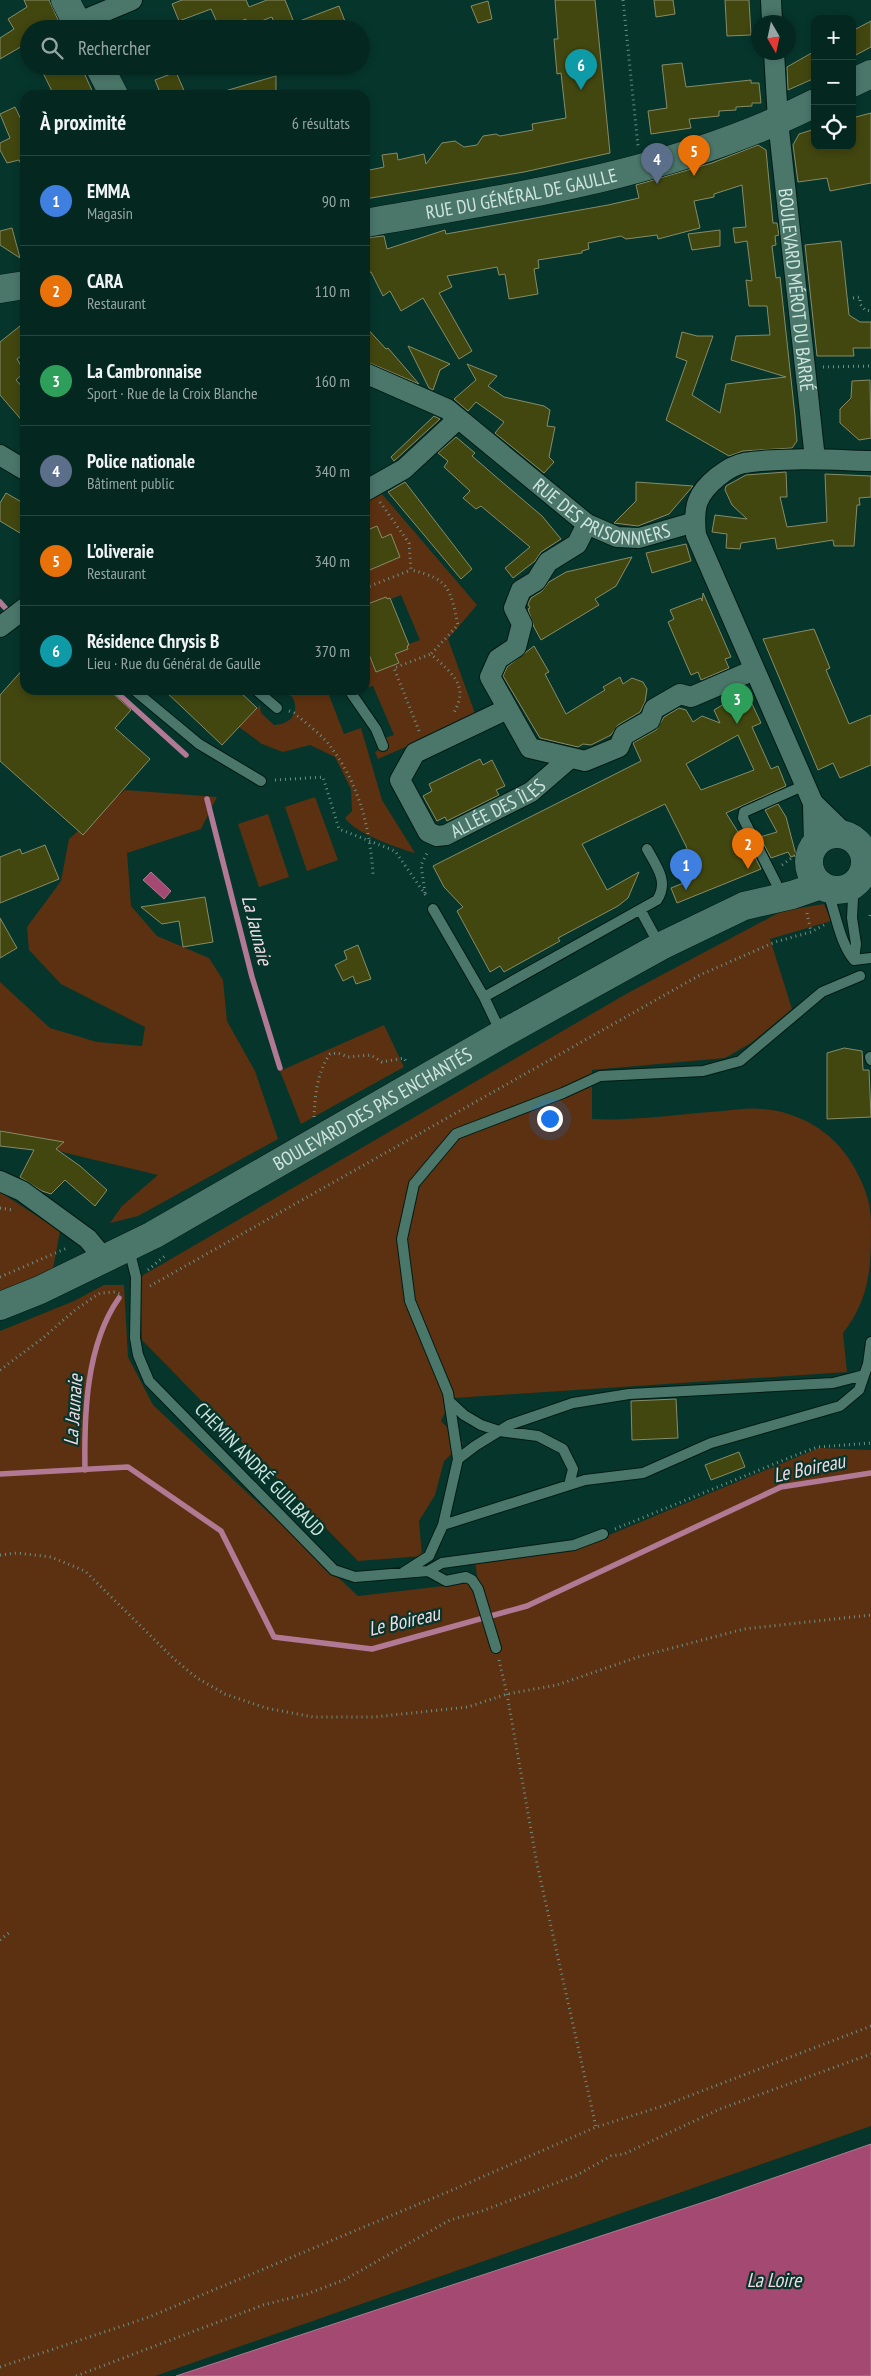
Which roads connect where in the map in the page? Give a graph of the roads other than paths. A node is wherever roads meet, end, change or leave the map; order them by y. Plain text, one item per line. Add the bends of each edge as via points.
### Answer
1 (132, 0) edge
2 (771, 0) edge
3 (772, 15) edge
4 (74, 17) edge
5 (774, 60) edge
6 (871, 74) edge
7 (104, 75) edge
8 (856, 82) edge
9 (111, 90) edge
10 (811, 105) edge
11 (778, 121) junction
12 (370, 222) edge
13 (20, 286) edge
14 (0, 290) edge
15 (370, 375) edge
16 (458, 419) junction
17 (0, 455) edge
18 (815, 459) junction
19 (871, 461) edge
20 (20, 467) edge
21 (370, 489) edge
22 (695, 522) junction
23 (587, 524) junction
24 (20, 612) edge
25 (0, 627) edge
26 (754, 670) junction
27 (140, 695) edge
28 (262, 695) edge
29 (352, 695) edge
30 (277, 708) road end
31 (507, 709) junction
32 (383, 746) road end
33 (570, 759) junction
34 (261, 781) road end
35 (809, 794) junction
36 (857, 839) edge
37 (647, 850) dead end
38 (817, 870) junction
39 (865, 873) edge
40 (776, 883) junction
41 (744, 906) junction
42 (433, 909) road end
43 (641, 911) junction
44 (661, 946) junction
45 (871, 958) edge
46 (854, 960) junction
47 (860, 976) dead end
48 (484, 997) junction
49 (502, 1034) junction
50 (0, 1181) edge
51 (128, 1248) junction
52 (101, 1261) junction
53 (0, 1306) edge
54 (871, 1342) edge
55 (864, 1375) junction
56 (450, 1402) junction
57 (499, 1431) junction
58 (458, 1459) junction
59 (569, 1485) junction
60 (443, 1525) junction
61 (603, 1534) road end
62 (428, 1571) junction
63 (403, 1573) junction
64 (496, 1648) road end

1 - 4 street
2 - 3 street
5 - 11 street, BOULEVARD MÉROT DU BARRÉ
6 - 8 main road
7 - 9 main road
10 - 11 main road, RUE DU GÉNÉRAL DE GAULLE
11 - 12 main road, RUE DU GÉNÉRAL DE GAULLE via 640,169
11 - 18 street, BOULEVARD MÉROT DU BARRÉ
13 - 14 main road
15 - 16 street, RUE DES PRISONNIERS via 447,409
16 - 21 street via 404,469
16 - 23 street, RUE DES PRISONNIERS
17 - 20 street
18 - 19 street, RUE DES PRISONNIERS
18 - 22 street, RUE DES PRISONNIERS via 743,463 725,471 698,500
22 - 23 street, RUE DES PRISONNIERS via 639,538 617,537
22 - 26 street via 696,535
23 - 31 street, ALLÉE DES ÎLES via 577,544 548,562 536,581 521,590 514,608 522,624 516,647 498,659 490,677
24 - 25 street
26 - 33 street, ALLÉE DES ÎLES via 691,697 680,694 654,709 650,720 624,735 619,747 585,761
26 - 35 street
27 - 34 lane via 199,744
28 - 30 lane
29 - 32 lane via 376,729
31 - 33 street, ALLÉE DES ÎLES via 530,748
31 - 33 street, ALLÉE DES ÎLES via 415,753 400,780 428,832 446,835 530,792
35 - 36 street
35 - 38 street
35 - 40 lane via 744,812 743,818
36 - 38 main road, BOULEVARD DES PAS ENCHANTÉS via 838,834 827,836
36 - 39 main road via 865,857
37 - 43 lane via 664,886 657,900
38 - 39 main road, BOULEVARD DES PAS ENCHANTÉS via 842,890 852,886
38 - 40 main road, BOULEVARD DES PAS ENCHANTÉS
38 - 41 main road, BOULEVARD DES PAS ENCHANTÉS via 792,895
38 - 46 lane via 835,911 844,946
39 - 46 lane via 852,898 856,944
40 - 41 main road, BOULEVARD DES PAS ENCHANTÉS
41 - 44 main road, BOULEVARD DES PAS ENCHANTÉS
42 - 48 lane
43 - 44 lane
43 - 48 lane
44 - 49 main road, BOULEVARD DES PAS ENCHANTÉS
45 - 46 lane
47 - 56 lane via 822,992 740,1061 703,1071 600,1076 456,1134 414,1184 402,1239 410,1301
48 - 49 lane
49 - 51 main road, BOULEVARD DES PAS ENCHANTÉS
50 - 52 street via 22,1191 88,1239
51 - 52 main road, BOULEVARD DES PAS ENCHANTÉS
51 - 63 lane, CHEMIN ANDRÉ GUILBAUD via 136,1277 135,1338 138,1356 150,1381 334,1570 355,1577
52 - 53 main road, BOULEVARD DES PAS ENCHANTÉS
54 - 55 lane
55 - 57 lane via 833,1383 629,1394 574,1403
55 - 59 lane via 859,1390 840,1406 712,1443 643,1472
56 - 57 lane via 472,1420
56 - 58 lane
57 - 58 lane
57 - 59 lane via 538,1436 563,1449 573,1468
58 - 60 lane
59 - 60 lane
60 - 63 lane via 429,1556
61 - 62 lane via 574,1545 442,1563
62 - 63 lane, CHEMIN ANDRÉ GUILBAUD
62 - 64 lane, CHEMIN ANDRÉ GUILBAUD via 446,1581 466,1577 472,1580 478,1589

